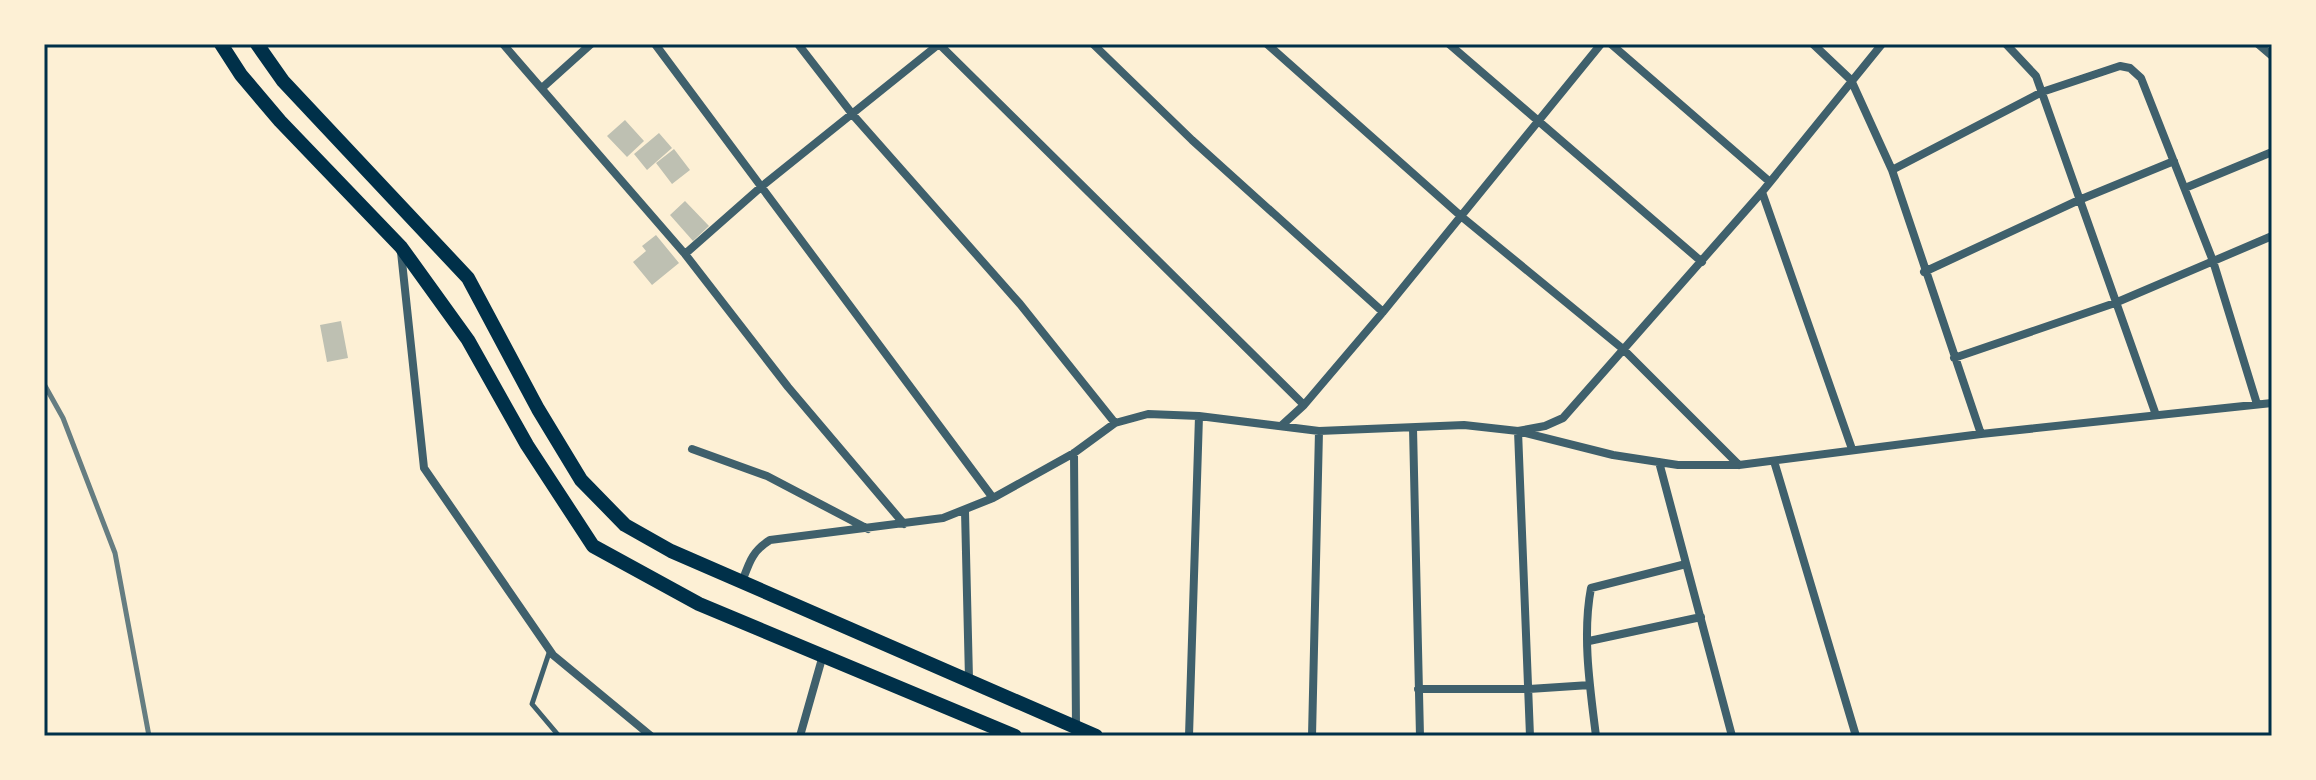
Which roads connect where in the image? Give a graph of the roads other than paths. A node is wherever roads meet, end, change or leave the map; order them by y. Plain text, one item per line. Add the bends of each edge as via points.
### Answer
1 (221, 44) edge
2 (257, 44) edge
3 (503, 44) edge
4 (591, 44) edge
5 (655, 44) edge
6 (798, 44) edge
7 (939, 44) edge
8 (1093, 44) edge
9 (1267, 44) edge
10 (1449, 44) edge
11 (1601, 44) edge
12 (1611, 44) edge
13 (1813, 44) edge
14 (1882, 44) edge
15 (2006, 44) edge
16 (2258, 44) edge
17 (2272, 56) edge
18 (1851, 80) junction
19 (542, 88) junction
20 (2042, 92) junction
21 (853, 115) junction
22 (1539, 122) junction
23 (2272, 152) edge
24 (2174, 161) junction
25 (1892, 170) junction
26 (1770, 182) junction
27 (761, 187) junction
28 (2185, 188) junction
29 (1762, 192) junction
30 (2079, 200) junction
31 (1462, 217) junction
32 (2272, 236) edge
33 (401, 247) junction
34 (685, 254) junction
35 (2213, 261) junction
36 (1702, 262) junction
37 (1924, 272) junction
38 (2115, 303) junction
39 (1383, 312) junction
40 (1623, 349) junction
41 (1954, 358) junction
42 (2272, 403) edge
43 (2257, 404) junction
44 (1304, 405) junction
45 (2156, 415) junction
46 (1199, 416) junction
47 (1115, 423) junction
48 (1281, 426) junction
49 (1413, 428) junction
50 (1319, 431) junction
51 (1518, 431) junction
52 (1981, 434) junction
53 (692, 449) dead end
54 (1852, 449) junction
55 (1074, 453) junction
56 (1774, 461) junction
57 (1659, 462) junction
58 (1739, 465) junction
59 (993, 498) junction
60 (965, 511) junction
61 (904, 524) junction
62 (869, 529) junction
63 (1686, 564) junction
64 (742, 582) junction
65 (1701, 617) junction
66 (1589, 641) junction
67 (550, 650) junction
68 (823, 654) junction
69 (969, 679) junction
70 (1590, 685) junction
71 (1418, 689) junction
72 (1529, 689) junction
73 (1076, 727) junction
74 (559, 736) edge
75 (651, 736) edge
76 (800, 736) edge
77 (1015, 736) edge
78 (1096, 736) edge
79 (1189, 736) edge
80 (1312, 736) edge
81 (1420, 736) edge
82 (1530, 736) edge
83 (1596, 736) edge
84 (1732, 736) edge
85 (1856, 736) edge

1 - 33 main road via 280,121
2 - 64 main road via 283,81 468,278 581,480 625,525
3 - 19 street
4 - 19 street
5 - 27 street
6 - 21 street
7 - 21 street
7 - 44 street
8 - 39 street
9 - 31 street
10 - 22 street
11 - 22 street
12 - 26 street
13 - 18 street
14 - 18 street
15 - 20 street via 2036,76
16 - 17 street
18 - 25 street
18 - 26 street
19 - 34 street
20 - 24 street via 2120,66 2130,68 2141,78
20 - 25 street
20 - 30 street
21 - 27 street
21 - 47 street via 1020,304
22 - 31 street
22 - 36 street
23 - 28 street
24 - 28 street
24 - 30 street
25 - 37 street
26 - 29 street
27 - 34 street
27 - 59 street
28 - 35 street
29 - 36 street
29 - 54 street
30 - 37 street
30 - 38 street
31 - 39 street
31 - 40 street
32 - 35 street
33 - 67 street via 424,468
33 - 68 main road via 468,340 527,445 593,546 699,604
34 - 61 street
35 - 38 street
35 - 43 street
36 - 40 street
37 - 41 street
38 - 41 street
38 - 45 street
39 - 44 street
40 - 51 street via 1563,418
40 - 58 street
41 - 52 street
42 - 43 street
43 - 45 street
44 - 48 street
45 - 52 street
46 - 47 street via 1148,414
46 - 48 street
46 - 79 street
47 - 55 street
48 - 50 street
49 - 50 street
49 - 51 street via 1464,425
49 - 71 street
50 - 80 street
51 - 57 street
51 - 72 street
52 - 54 street
53 - 62 street via 767,476
54 - 56 street
55 - 59 street
55 - 73 street
56 - 58 street
56 - 85 street
57 - 58 street
57 - 63 street
59 - 60 street
60 - 61 street
60 - 69 street
61 - 62 street
62 - 64 street via 770,540 750,559
63 - 65 street
63 - 66 street via 1591,588
64 - 69 main road
65 - 66 street
65 - 84 street
66 - 70 street
67 - 74 lane via 532,704
67 - 75 street
68 - 76 street
68 - 77 main road
69 - 73 main road
70 - 72 street
70 - 83 street
71 - 72 street
71 - 81 street
72 - 82 street
73 - 78 main road

